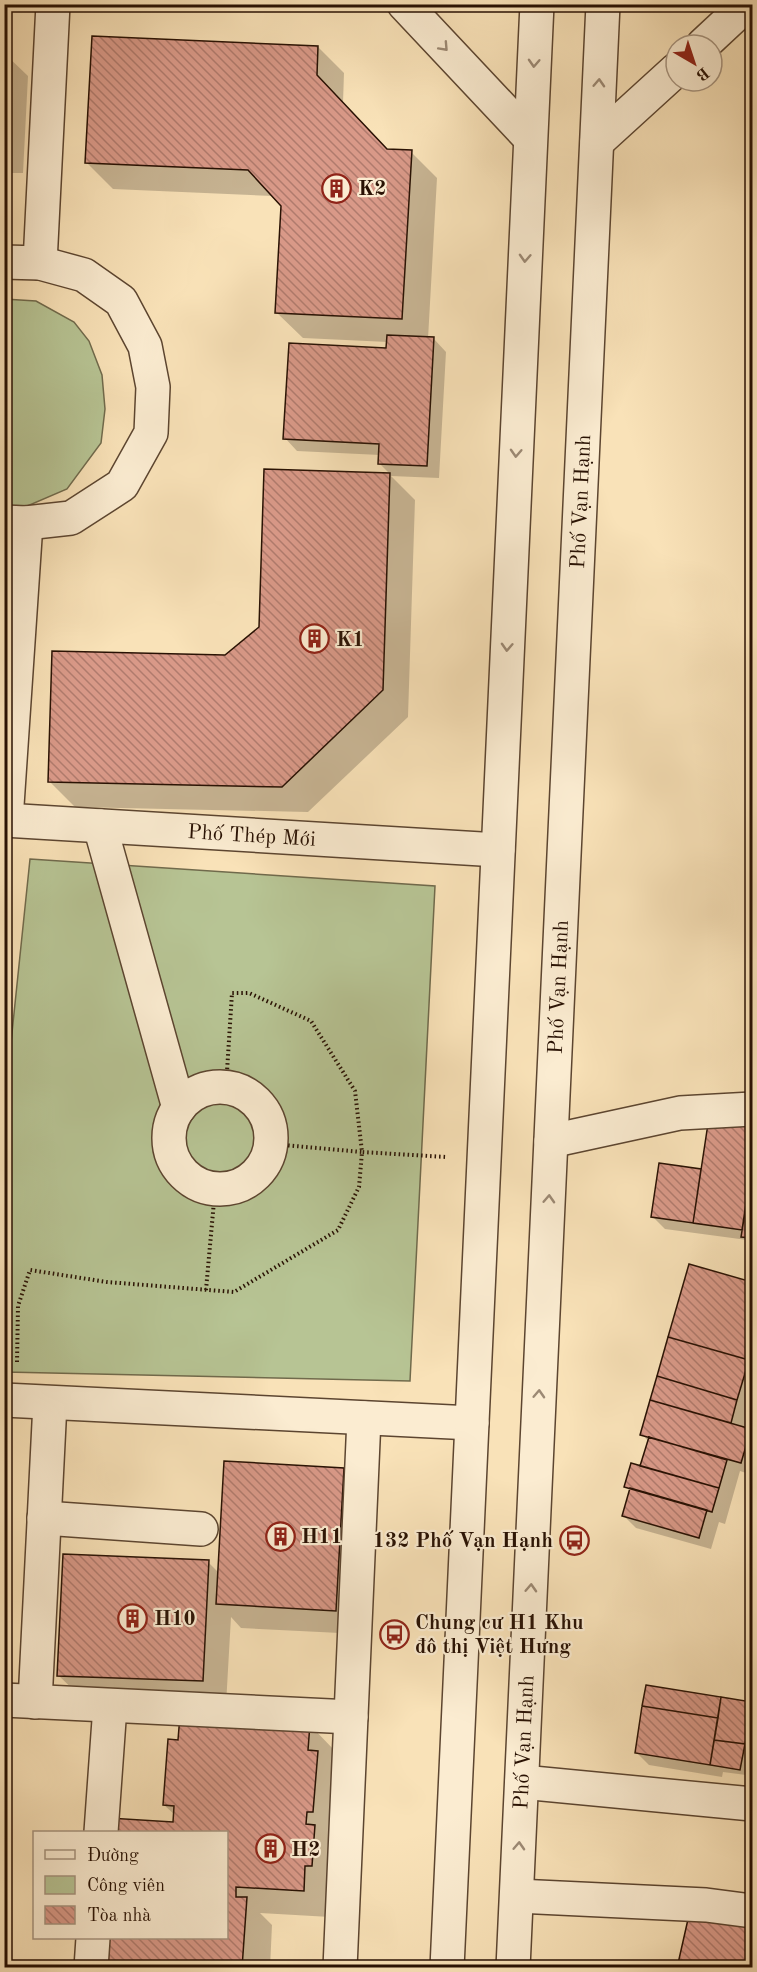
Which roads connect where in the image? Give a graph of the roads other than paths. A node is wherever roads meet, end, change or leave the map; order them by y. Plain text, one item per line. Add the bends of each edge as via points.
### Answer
1 (53, 4) edge
2 (404, 4) edge
3 (537, 4) edge
4 (603, 4) edge
5 (747, 4) edge
6 (716, 33) edge
7 (664, 81) edge
8 (530, 138) junction
9 (597, 142) junction
10 (4, 262) edge
11 (40, 263) junction
12 (15, 522) edge
13 (5, 820) edge
14 (100, 826) junction
15 (498, 850) junction
16 (179, 1108) junction
17 (753, 1109) edge
18 (551, 1141) junction
19 (10, 1400) edge
20 (50, 1403) junction
21 (364, 1418) junction
22 (472, 1423) junction
23 (44, 1518) junction
24 (201, 1529) dead end
25 (20, 1701) edge
26 (110, 1706) junction
27 (351, 1717) junction
28 (522, 1782) junction
29 (753, 1804) edge
30 (101, 1831) edge
31 (517, 1896) junction
32 (753, 1911) edge
33 (93, 1939) edge
34 (91, 1968) edge
35 (340, 1968) edge
36 (447, 1968) edge
37 (513, 1968) edge

1 - 11 street
2 -> 8 street
3 -> 8 street
9 -> 4 street, Phố Vạn Hạnh
5 - 6 street
7 - 9 street
8 -> 15 street
9 - 18 street, Phố Vạn Hạnh
10 - 11 street
11 - 12 street via 84,275 121,302 145,345 153,387 151,433 122,485 71,518
12 - 13 street
13 - 14 street, Phố Thép Mới
14 - 15 street, Phố Thép Mới
14 - 16 street
15 - 22 street
16 - 16 street via 169,1133 173,1159 190,1180 215,1190 241,1185 262,1169 272,1144 268,1117 251,1096 226,1087 199,1091
17 - 18 street via 681,1113
28 -> 18 street, Phố Vạn Hạnh
19 - 20 street
20 - 21 street
20 - 23 street
21 - 22 street
21 - 27 street
22 - 36 street
23 - 24 street
23 - 25 street
25 - 26 street
26 - 27 street
26 - 30 street
27 - 35 street
28 - 29 street
31 -> 28 street, Phố Vạn Hạnh
31 - 32 street via 706,1905
31 - 37 street, Phố Vạn Hạnh
33 - 34 street

